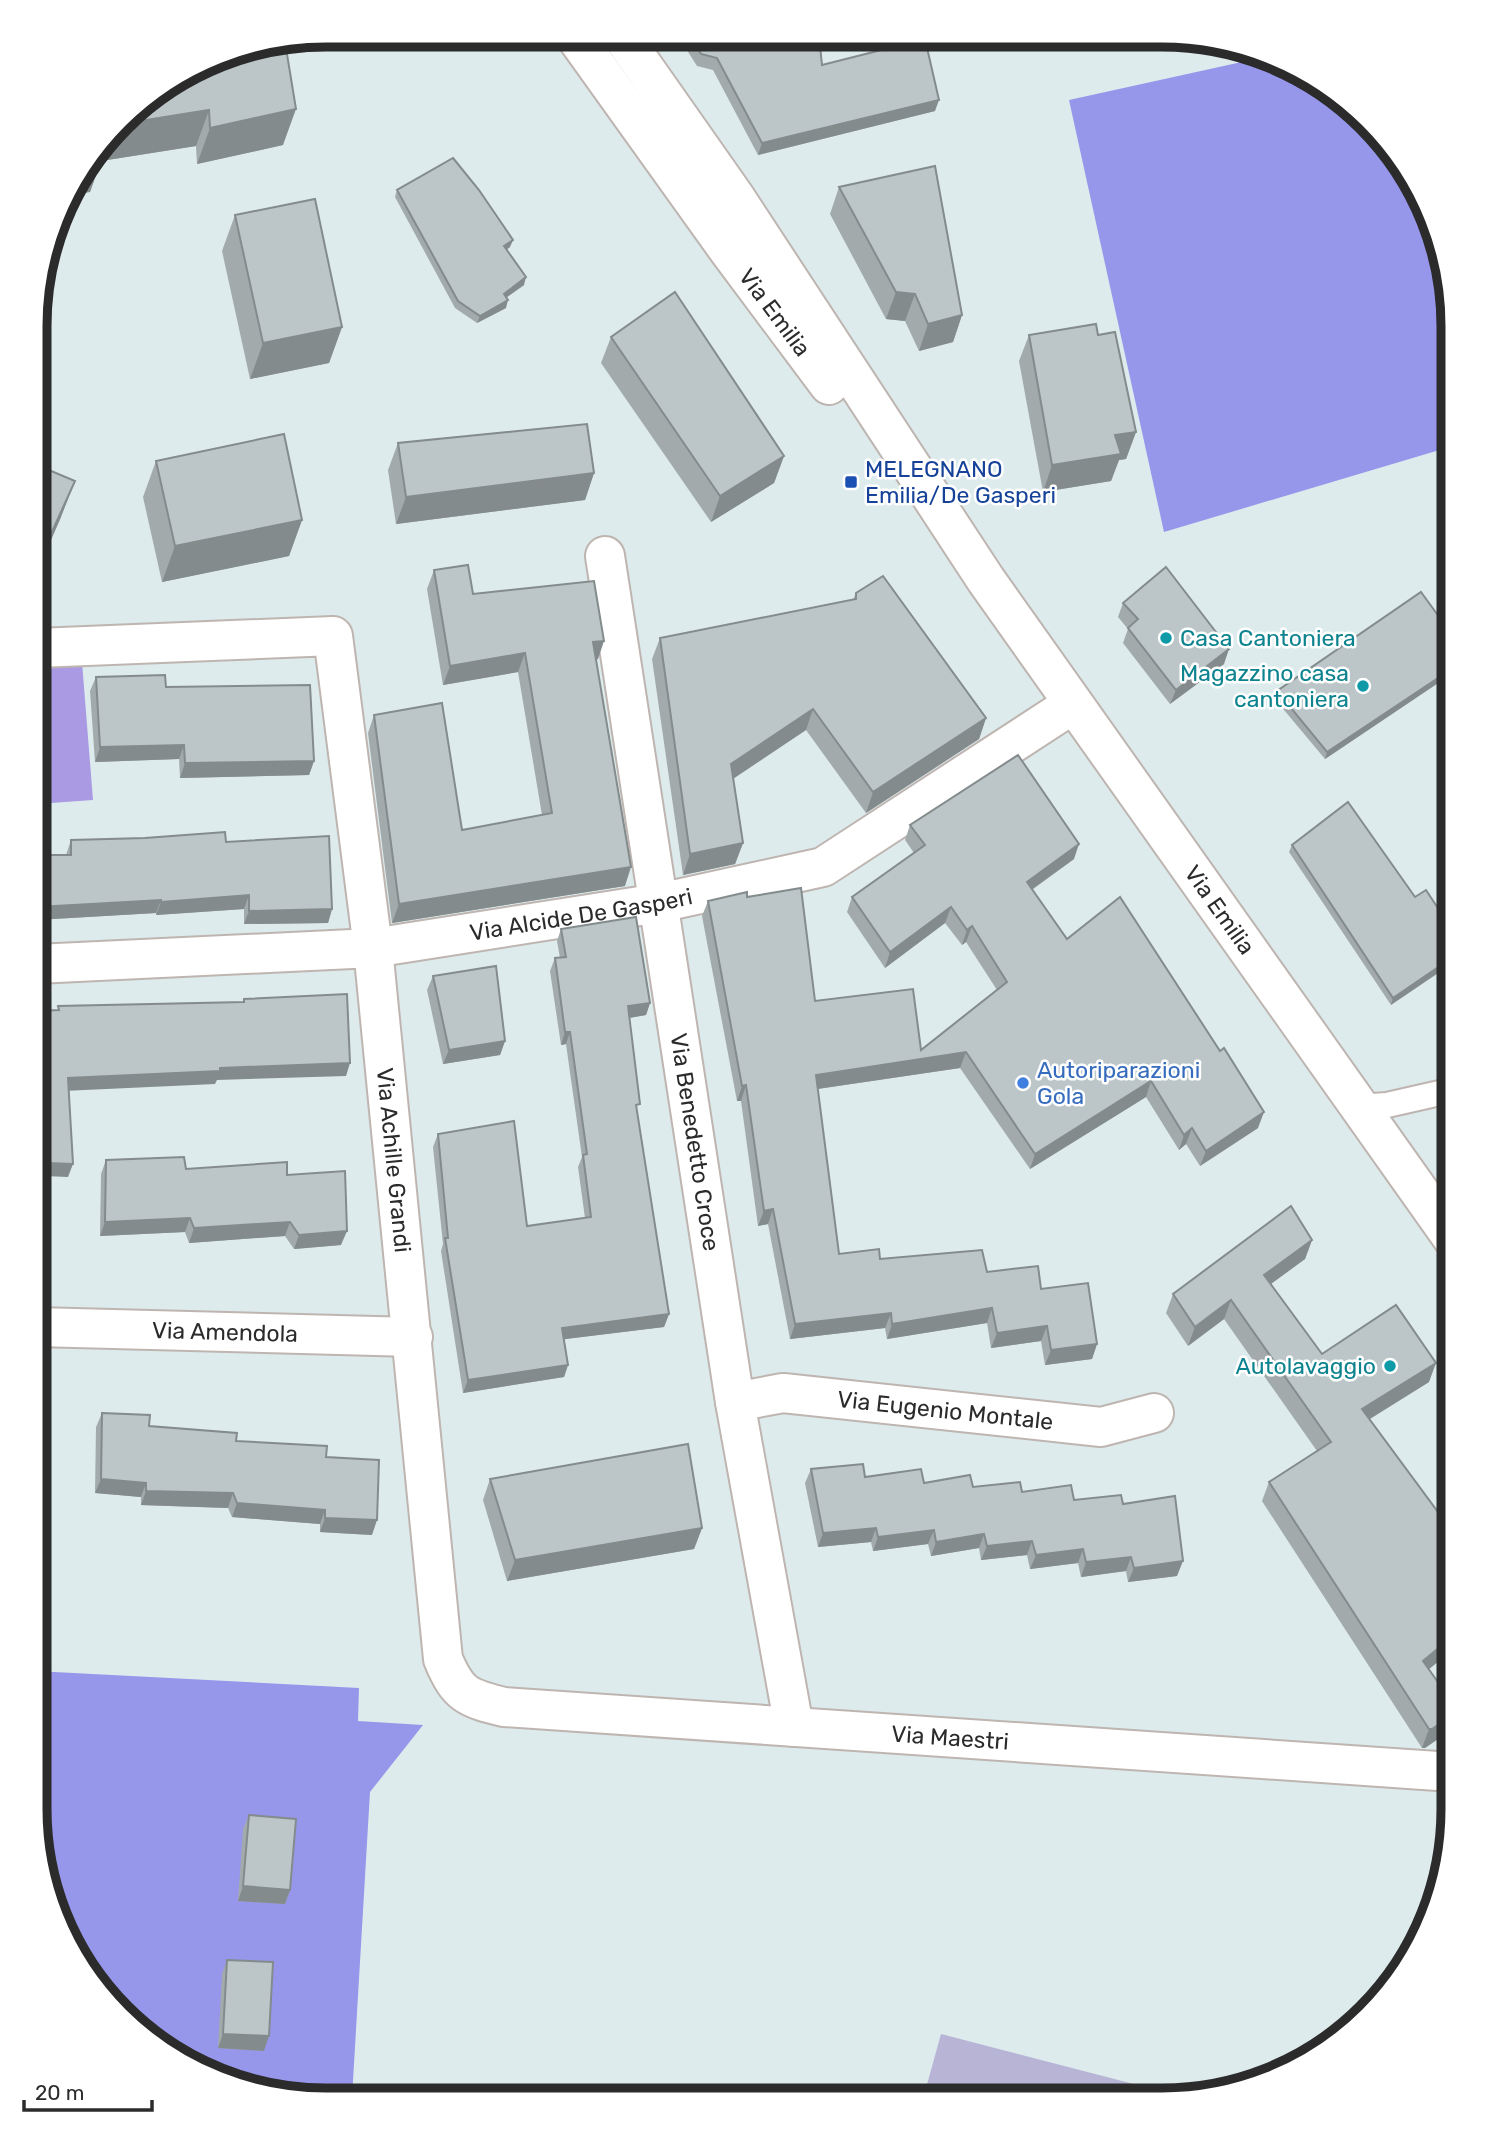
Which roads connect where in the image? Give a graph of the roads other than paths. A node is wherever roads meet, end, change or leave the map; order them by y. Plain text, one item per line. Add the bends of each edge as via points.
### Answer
1 (583, 47) edge
2 (630, 47) edge
3 (605, 556) dead end
4 (986, 580) junction
5 (47, 648) edge
6 (1073, 704) junction
7 (659, 904) junction
8 (373, 948) junction
9 (47, 963) edge
10 (1441, 1093) edge
11 (1358, 1107) junction
12 (1441, 1222) edge
13 (47, 1327) edge
14 (413, 1337) junction
15 (735, 1402) junction
16 (1154, 1413) dead end
17 (453, 1684) joint
18 (794, 1727) junction
19 (1441, 1771) edge

1 - 4 street, Via Emilia via 820,372
2 - 4 street, Via Emilia via 735,197
3 - 7 street, Via Benedetto Croce
4 - 6 street, Via Emilia
5 - 8 street, Via Achille Grandi via 333,636
6 - 7 street, Via Alcide De Gasperi via 823,867
6 - 11 street, Via Emilia
7 - 8 street, Via Alcide De Gasperi
7 - 15 street, Via Benedetto Croce
8 - 9 street, Via Alcide De Gasperi
8 - 14 street, Via Achille Grandi
10 - 11 lane
11 - 12 street, Via Emilia
13 - 14 street, Via Amendola
14 - 17 street, Via Achille Grandi via 443,1659
15 - 16 street, Via Eugenio Montale via 783,1393 1101,1427
15 - 18 street, Via Benedetto Croce
17 - 18 street, Via Maestri via 476,1701 504,1707
18 - 19 street, Via Maestri

